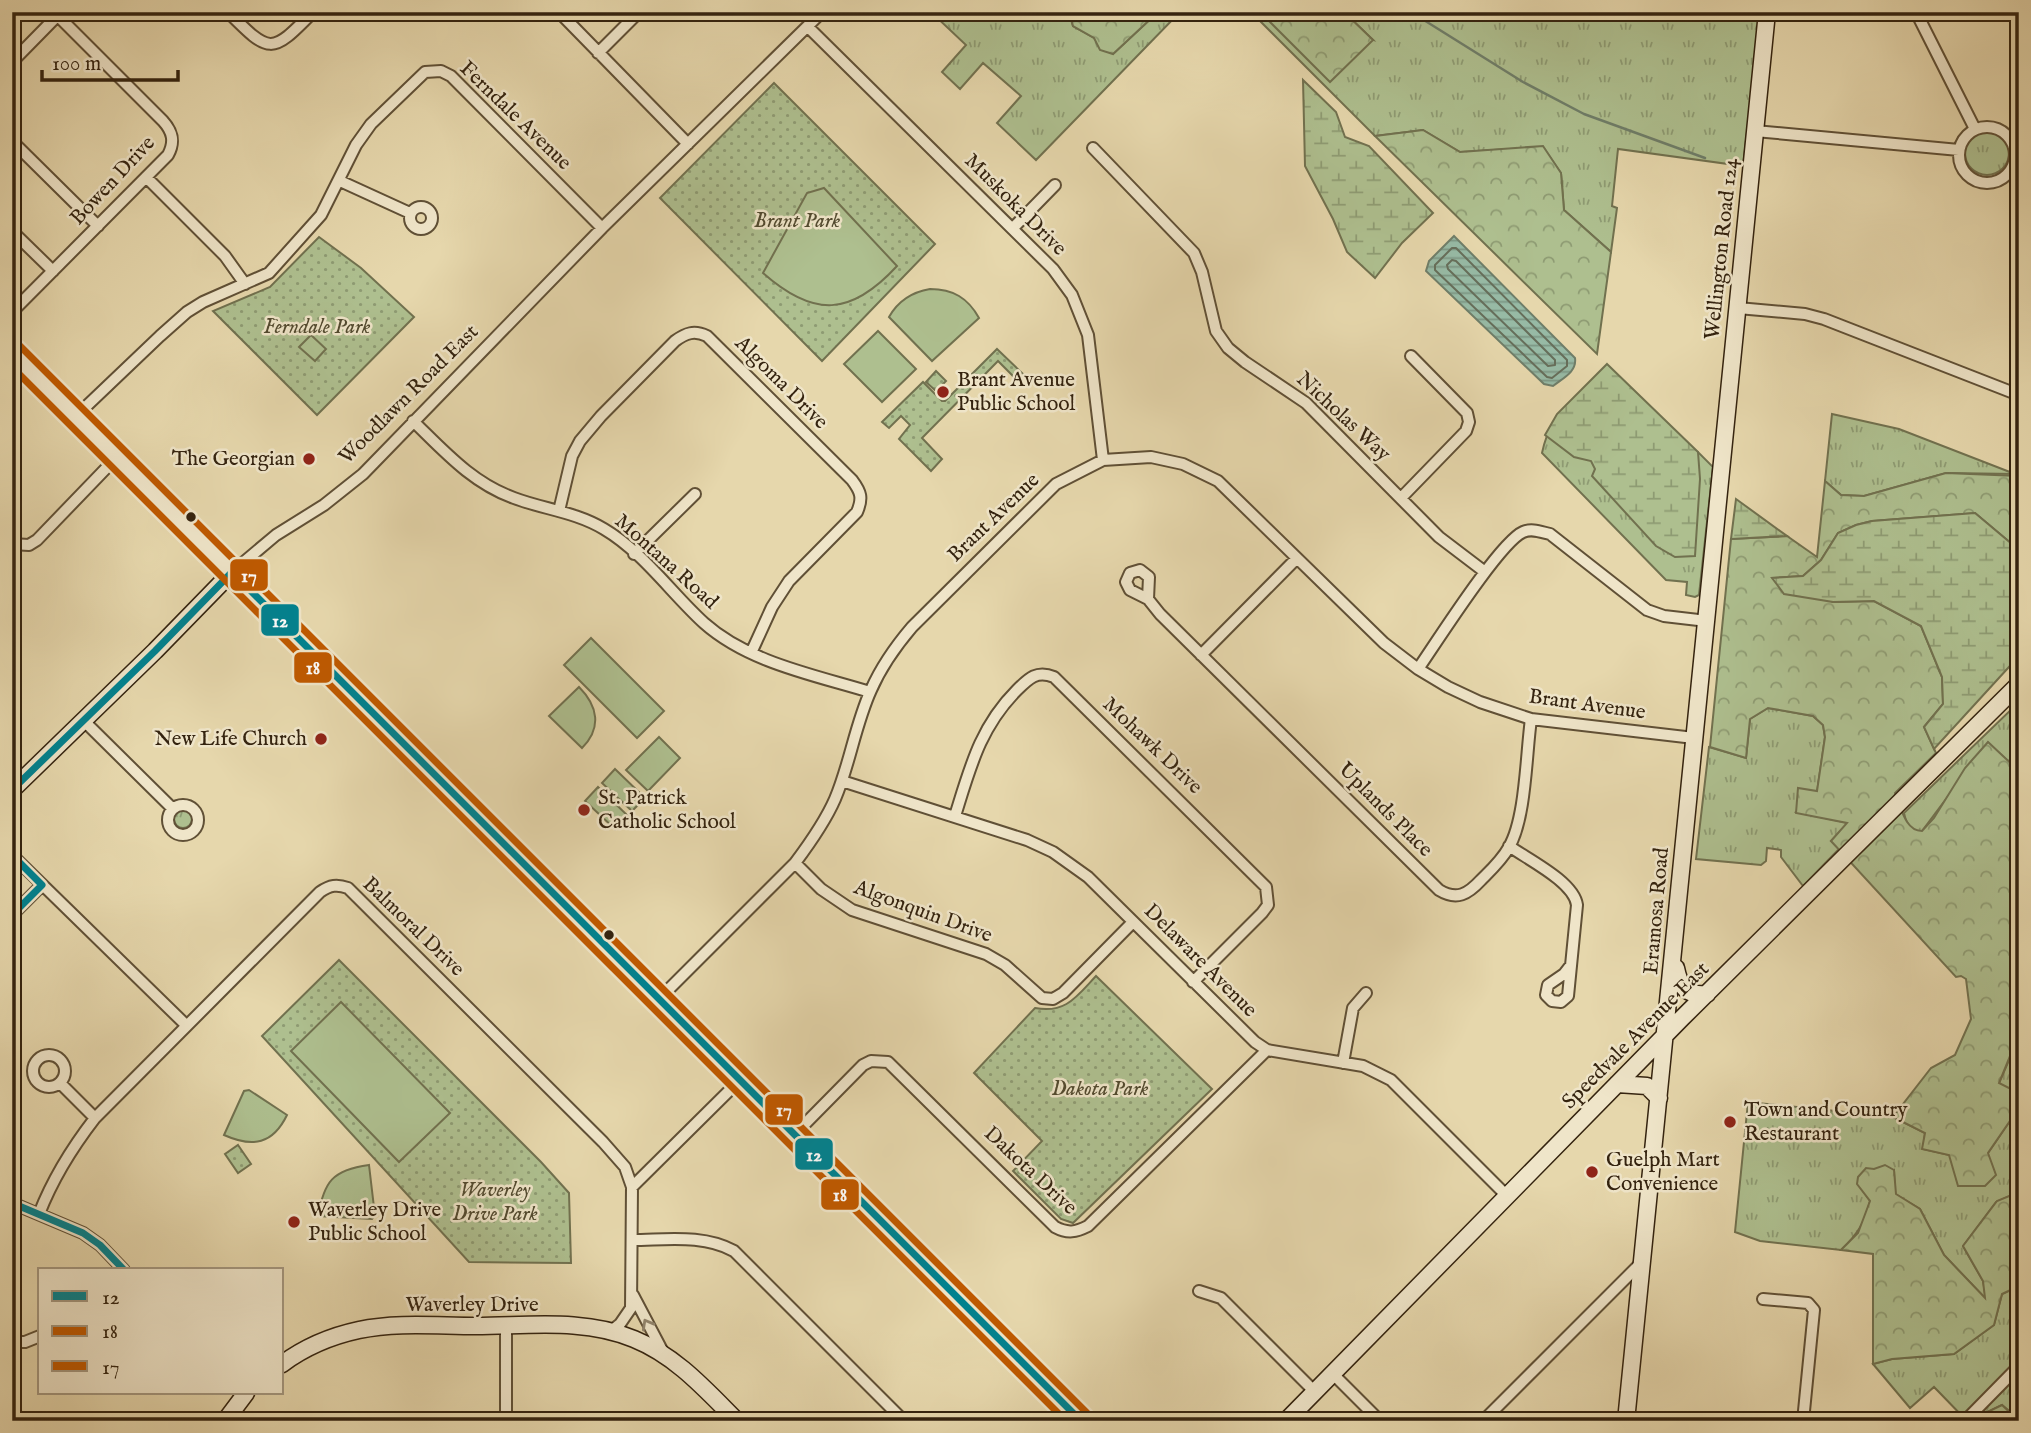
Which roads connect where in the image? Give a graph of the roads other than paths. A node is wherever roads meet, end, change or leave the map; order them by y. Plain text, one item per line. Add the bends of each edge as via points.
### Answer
1 (228, 12) edge
2 (313, 12) edge
3 (559, 12) edge
4 (639, 12) edge
5 (822, 12) edge
6 (1766, 12) edge
7 (1916, 12) edge
8 (57, 13) edge
9 (808, 27) junction
10 (598, 53) junction
11 (12, 62) edge
12 (1975, 129) junction
13 (1755, 131) junction
14 (12, 141) edge
15 (688, 144) junction
16 (1093, 148) dead end
17 (1959, 150) junction
18 (2015, 173) edge
19 (146, 177) junction
20 (340, 181) junction
21 (1055, 185) dead end
22 (410, 213) dead end
23 (98, 226) junction
24 (602, 228) junction
25 (1013, 229) junction
26 (12, 231) edge
27 (52, 271) junction
28 (245, 284) junction
29 (1738, 308) junction
30 (12, 312) edge
31 (12, 352) edge
32 (1411, 356) dead end
33 (2019, 395) edge
34 (75, 417) junction
35 (413, 421) junction
36 (116, 458) junction
37 (1103, 460) junction
38 (1720, 489) joint
39 (695, 494) dead end
40 (1401, 498) junction
41 (559, 510) junction
42 (12, 544) edge
43 (634, 554) junction
44 (1297, 558) junction
45 (232, 572) junction
46 (1485, 572) junction
47 (1148, 599) dead end
48 (1707, 621) junction
49 (751, 653) junction
50 (1201, 655) junction
51 (1418, 669) junction
52 (2019, 684) edge
53 (870, 692) junction
54 (1531, 719) junction
55 (84, 721) junction
56 (1694, 738) junction
57 (842, 781) junction
58 (12, 790) edge
59 (173, 809) dead end
60 (955, 817) junction
61 (1509, 846) junction
62 (12, 855) edge
63 (794, 863) junction
64 (41, 885) junction
65 (12, 915) edge
66 (1133, 922) junction
67 (1674, 956) junction
68 (1571, 965) dead end
69 (1194, 982) junction
70 (1366, 993) dead end
71 (1707, 994) junction
72 (659, 999) junction
73 (186, 1025) junction
74 (1665, 1035) junction
75 (1267, 1050) junction
76 (1343, 1063) junction
77 (740, 1080) junction
78 (60, 1083) dead end
79 (1617, 1084) junction
80 (1659, 1098) junction
81 (95, 1118) junction
82 (795, 1134) junction
83 (632, 1187) junction
84 (1507, 1196) junction
85 (12, 1203) edge
86 (39, 1214) junction
87 (632, 1240) junction
88 (1643, 1261) junction
89 (119, 1268) edge
90 (1199, 1291) dead end
91 (632, 1293) junction
92 (1763, 1299) dead end
93 (506, 1326) junction
94 (611, 1331) junction
95 (38, 1337) edge
96 (12, 1342) edge
97 (665, 1355) junction
98 (284, 1363) edge
99 (2019, 1366) edge
100 (1333, 1374) junction
101 (1315, 1392) junction
102 (245, 1394) edge
103 (12, 1412) edge
104 (24, 1421) edge
105 (225, 1421) edge
106 (506, 1421) edge
107 (737, 1421) edge
108 (904, 1421) edge
109 (1081, 1421) edge
110 (1286, 1421) edge
111 (1380, 1421) edge
112 (1483, 1421) edge
113 (1626, 1421) edge
114 (1804, 1421) edge
115 (1965, 1421) edge

1 - 2 street via 256,39 270,45 283,41
3 - 10 street
4 - 10 street
5 - 9 street, Woodlawn Road East
6 - 13 main road, Wellington Road 124
7 - 12 street
8 - 11 street
8 - 19 street, Bowen Drive via 171,132 170,151
9 - 15 street, Woodlawn Road East
9 - 25 street, Muskoka Drive
10 - 15 street
12 - 17 street
12 - 18 street via 1993,128 2009,137
13 - 17 street
13 - 29 main road, Wellington Road 124
14 - 23 street
15 - 24 street, Woodlawn Road East
16 - 40 street, Nicholas Way via 1194,253 1216,331 1228,348 1306,403
17 - 18 street via 1964,171 1982,183
19 - 23 street, Bowen Drive
19 - 28 street via 225,257
20 - 22 street
20 - 24 street, Ferndale Avenue via 371,124 421,76 441,71
20 - 28 street, Ferndale Avenue via 305,234 269,273
21 - 25 street
23 - 27 street, Bowen Drive
24 - 35 street, Woodlawn Road East
25 - 37 street, Muskoka Drive via 1054,269 1081,313 1088,335
26 - 27 street
27 - 30 street, Bowen Drive
28 - 34 street, Ferndale Avenue via 187,312
29 - 33 street via 1824,319
29 - 38 main road, Wellington Road 124
31 - 34 main road
32 - 40 street via 1467,413 1469,422 1466,431
34 - 36 main road
35 - 41 street, Montana Road via 465,471 489,486 513,498
35 - 45 street, Woodlawn Road East via 363,474
36 - 42 street via 37,540 29,545
36 - 45 main road
37 - 44 street, Brant Avenue via 1151,457 1183,464 1218,481
37 - 53 street, Brant Avenue via 1043,495 912,627 885,662
38 - 48 main road, Eramosa Road
39 - 43 street
40 - 46 street, Nicholas Way via 1439,537
41 - 43 street, Montana Road via 604,529
41 - 49 street, Algoma Drive via 572,456 590,428 675,341 693,332 707,336 861,492 857,512 781,592
43 - 49 street, Montana Road via 705,624
44 - 50 street
44 - 51 street, Brant Avenue via 1384,643
45 - 55 main road, Woodlawn Road East
45 - 72 main road
46 - 48 street via 1523,532 1537,530 1550,534 1647,610
46 - 51 street
47 - 50 street, Uplands Place
48 - 56 main road, Eramosa Road
49 - 53 street, Montana Road
50 - 61 street, Uplands Place via 1439,891 1453,896 1469,892
51 - 54 street, Brant Avenue via 1480,702
52 - 71 main road, Speedvale Avenue East
53 - 57 street, Brant Avenue
54 - 56 street, Brant Avenue
54 - 61 street, Uplands Place via 1518,820
55 - 58 main road, Woodlawn Road East
55 - 59 street
56 - 67 main road, Eramosa Road
57 - 60 street, Delaware Avenue
57 - 63 street, Brant Avenue via 821,826
60 - 66 street, Delaware Avenue via 1052,852 1088,877
60 - 69 street, Mohawk Drive via 975,753 993,715 1029,677 1054,677 1266,887 1268,905 1262,913
61 - 68 street via 1569,887 1576,897
62 - 64 street
63 - 66 street, Algonquin Drive via 852,910 986,954 1042,998 1063,993
63 - 72 street, Brant Avenue
64 - 65 street
64 - 73 street
66 - 69 street, Delaware Avenue
67 - 71 main road via 1686,992
67 - 74 main road, Eramosa Road
69 - 75 street, Delaware Avenue
70 - 76 street via 1353,1008
71 - 74 main road, Speedvale Avenue East
72 - 77 main road
73 - 81 street, Balmoral Drive
73 - 83 street, Balmoral Drive via 320,892 341,885 603,1142 625,1167
74 - 79 main road, Speedvale Avenue East
74 - 80 main road, Eramosa Road
75 - 76 street, Delaware Avenue
75 - 82 street, Dakota Drive via 1088,1226 1077,1231 1055,1227 888,1062 863,1065
76 - 84 street, Delaware Avenue via 1363,1066 1391,1080
77 - 82 main road
77 - 83 street
78 - 81 street
79 - 80 main road via 1647,1086
79 - 84 main road, Speedvale Avenue East
80 - 88 main road, Eramosa Road
81 - 86 street, Balmoral Drive via 56,1174
82 - 109 main road
83 - 87 street, Balmoral Drive
84 - 100 main road, Speedvale Avenue East
85 - 86 street
86 - 89 street via 83,1233
87 - 91 street, Balmoral Drive
87 - 108 street via 705,1240 734,1251
88 - 112 street
88 - 113 main road, Eramosa Road
90 - 101 street via 1221,1298
91 - 94 street, Balmoral Drive via 627,1316
97 -> 91 street, Waverley Drive
92 - 114 street via 1808,1303 1815,1310
93 - 94 main road, Waverley Drive
93 - 98 main road, Waverley Drive via 389,1325 333,1337
93 - 106 street
94 - 97 main road, Waverley Drive
95 - 96 street
97 - 107 main road, Waverley Drive
99 - 115 street
100 - 101 main road, Speedvale Avenue East
100 - 111 street
101 - 110 main road, Speedvale Avenue East
102 - 105 main road
103 - 104 street

